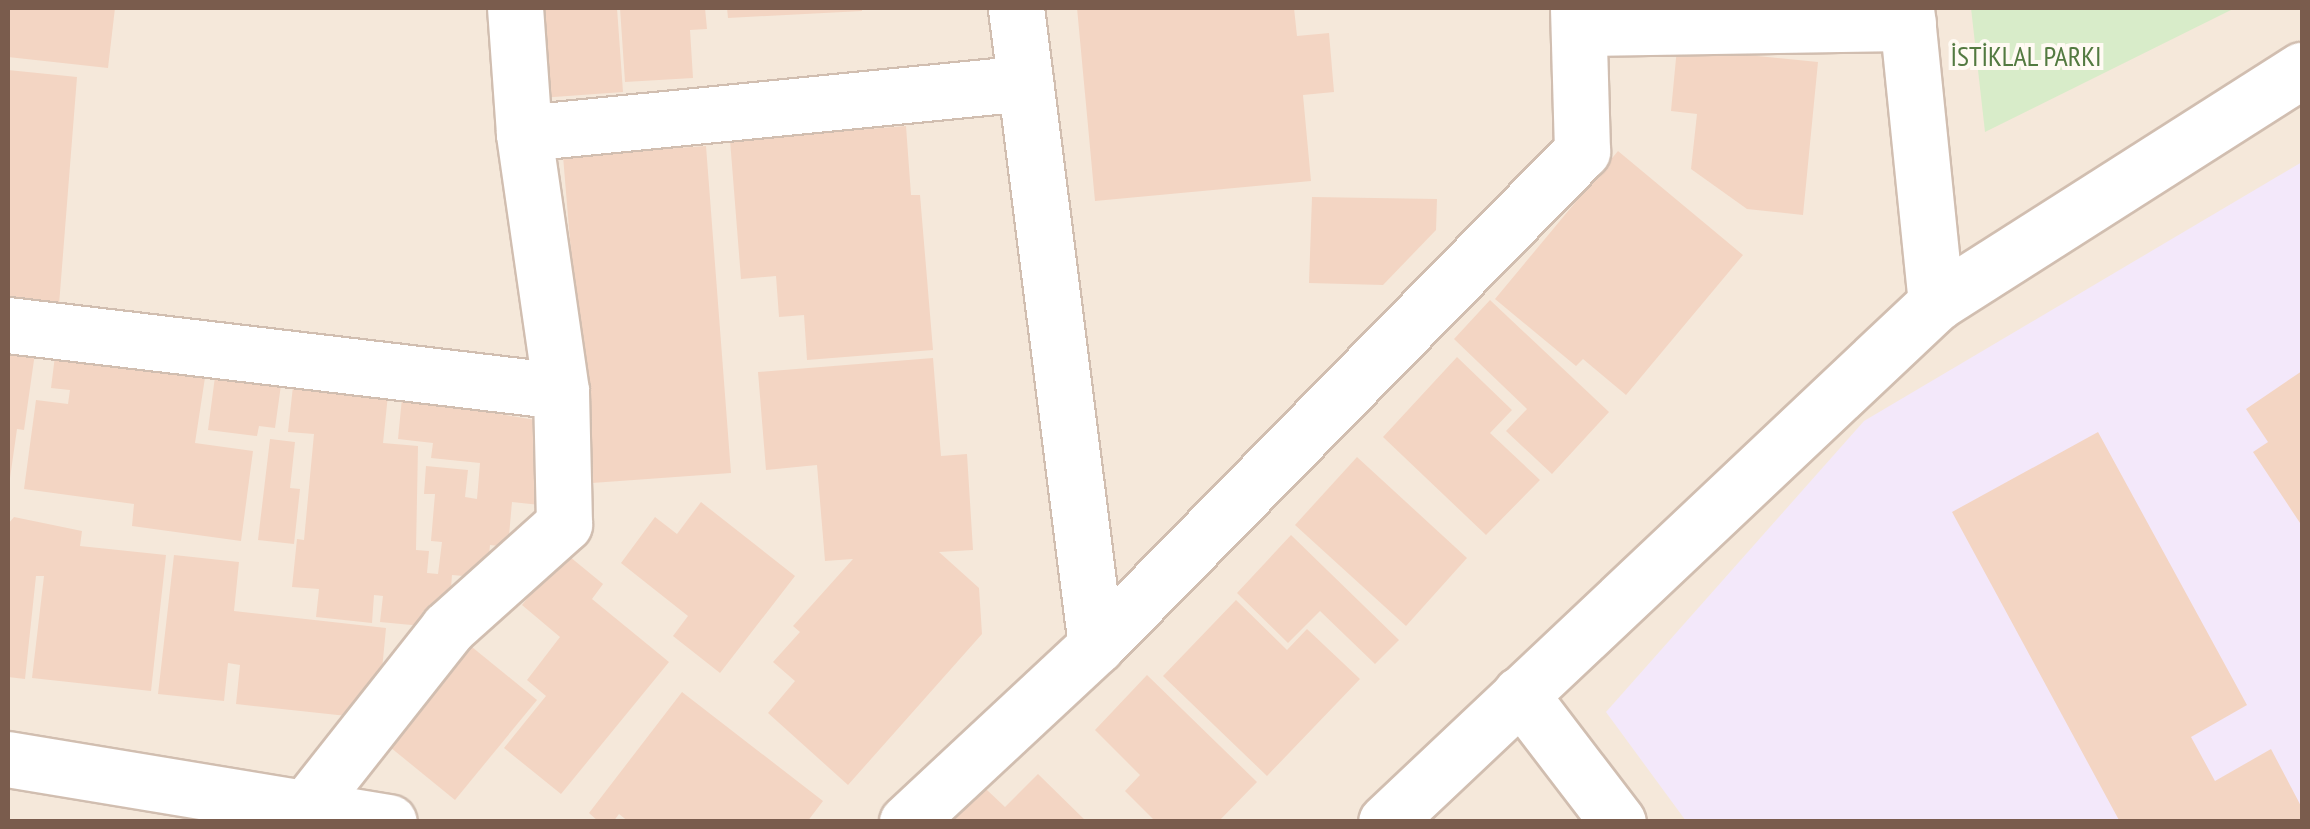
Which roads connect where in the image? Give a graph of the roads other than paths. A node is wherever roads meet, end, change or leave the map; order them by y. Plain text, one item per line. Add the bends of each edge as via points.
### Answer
1 (515, 8) edge
2 (1016, 8) edge
3 (1907, 16) edge
4 (1580, 18) edge
5 (2302, 70) edge
6 (1026, 83) junction
7 (524, 133) junction
8 (1936, 303) junction
9 (8, 325) edge
10 (560, 391) junction
11 (1096, 646) junction
12 (1520, 694) junction
13 (8, 759) edge
14 (306, 808) junction
15 (389, 822) edge
16 (908, 822) edge
17 (1386, 822) edge
18 (1618, 822) edge

1 - 7 street
2 - 6 street
3 - 4 street
3 - 8 street
4 - 11 street via 1582,151
5 - 8 street
6 - 7 street
6 - 11 street
7 - 10 street
8 - 12 street
9 - 10 street
10 - 14 street via 564,524 448,628
11 - 16 street
12 - 17 street
12 - 18 street
13 - 14 street
14 - 15 street

